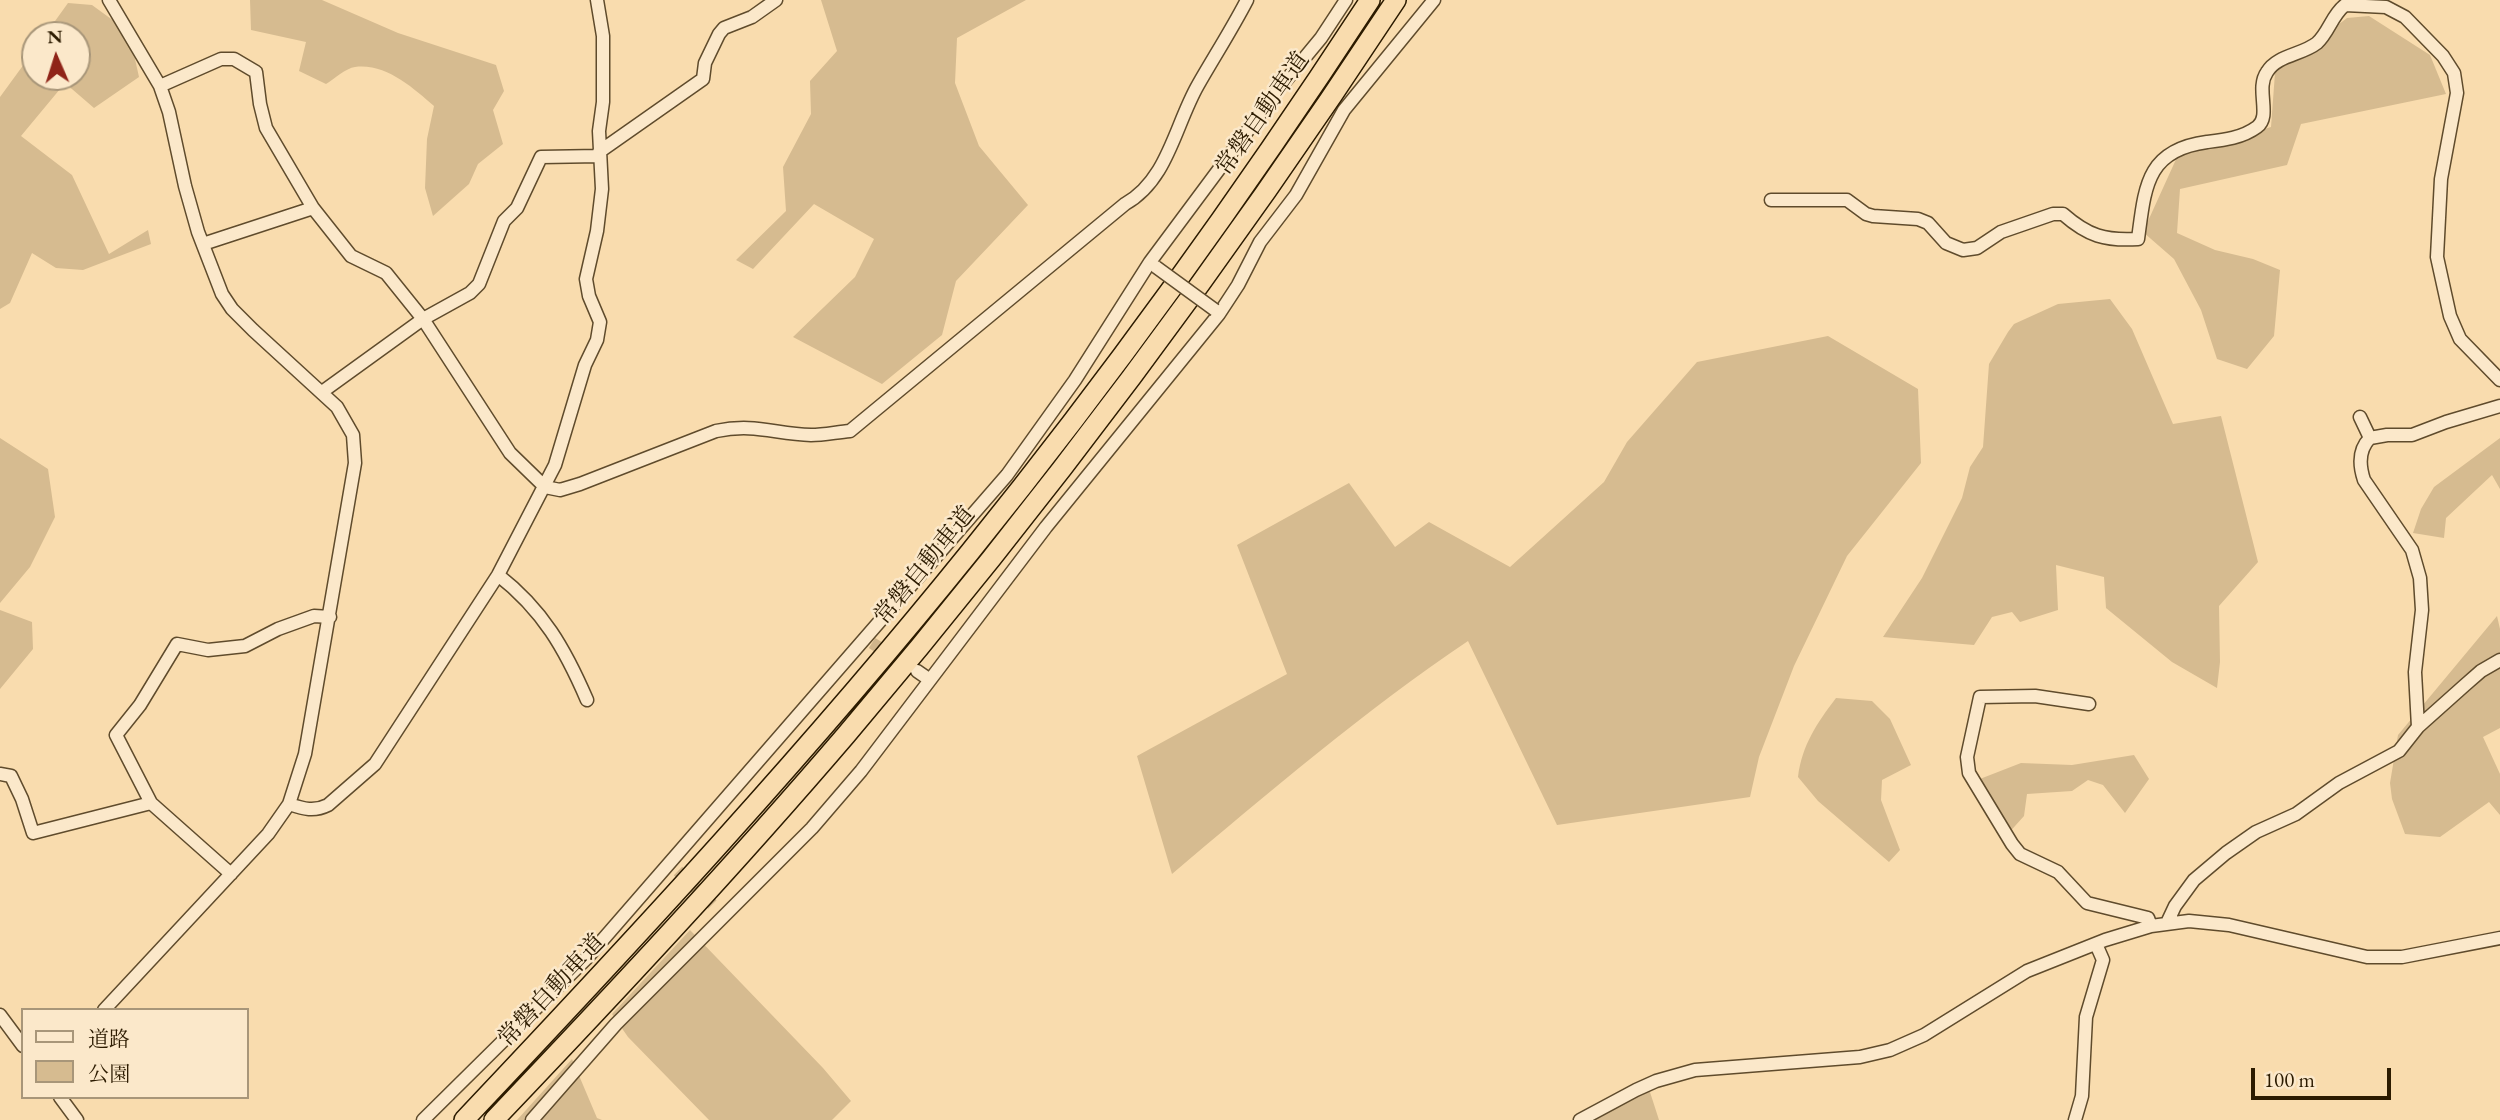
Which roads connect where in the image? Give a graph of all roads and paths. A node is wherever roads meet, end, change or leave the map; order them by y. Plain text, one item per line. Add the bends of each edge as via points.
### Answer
1 (109, 0) edge
2 (597, 0) edge
3 (776, 0) edge
4 (1247, 0) edge
5 (1346, 0) edge
6 (1370, 0) edge
7 (1396, 0) edge
8 (1434, 0) edge
9 (2386, 4) edge
10 (160, 86) junction
11 (599, 154) junction
12 (1771, 200) dead end
13 (313, 208) junction
14 (203, 244) junction
15 (1153, 265) junction
16 (1217, 312) junction
17 (423, 319) junction
18 (2500, 380) edge
19 (322, 393) junction
20 (2500, 406) edge
21 (2360, 417) dead end
22 (2371, 438) junction
23 (545, 487) junction
24 (498, 575) junction
25 (330, 617) junction
26 (2500, 660) edge
27 (916, 671) tunnel mouth
28 (930, 680) junction
29 (587, 700) dead end
30 (2089, 704) dead end
31 (2418, 727) junction
32 (0, 774) edge
33 (150, 803) junction
34 (289, 804) junction
35 (670, 860) junction
36 (678, 871) tunnel mouth
37 (230, 874) junction
38 (2167, 923) junction
39 (2151, 926) junction
40 (2500, 938) edge
41 (2096, 944) junction
42 (106, 1008) edge
43 (0, 1015) edge
44 (21, 1043) edge
45 (61, 1099) edge
46 (77, 1120) edge
47 (423, 1120) edge
48 (464, 1120) edge
49 (494, 1120) edge
50 (532, 1120) edge
51 (1580, 1120) edge
52 (2075, 1120) edge

1 - 10 street
2 - 11 street via 603,36
3 - 11 street via 752,18 724,28 705,63 703,79
4 - 23 street via 1141,195 850,431 811,435 763,427 716,430 580,484 560,490
5 - 15 street
6 - 48 highway, 常磐自動車道 via 1172,287 971,551 681,888
7 - 49 highway, 常磐自動車道 via 1190,298 989,562 696,904
8 - 16 street via 1344,110 1296,195 1260,242 1238,285
9 - 12 street via 2345,5 2318,42 2268,69 2261,82 2264,118 2258,126 2233,138 2187,145 2165,156 2145,195 2138,239 2101,237 2079,228 2063,214 2053,214 2001,232 1978,248 1963,250 1946,243 1918,219 1873,216 1847,200
9 - 18 street via 2443,56 2454,73 2458,93 2441,179 2438,267 2460,339
10 - 13 street via 222,59 234,59 256,72 266,128
10 - 14 street
11 - 17 street via 541,157 517,208 504,221 479,284
11 - 23 street via 602,189 586,279 600,322
13 - 14 street
13 - 17 street via 351,256 386,273
14 - 19 street via 232,309
15 - 16 street, bridge
15 - 35 street via 1007,475 869,641
16 - 28 street
17 - 19 street
17 - 23 street via 510,453
19 - 25 street via 337,407 353,435 355,463
20 - 22 street via 2412,435
21 - 22 street
22 - 31 street via 2360,452 2361,472 2412,550 2420,578 2422,610 2415,672
23 - 24 street
24 - 29 street via 520,592 549,626
24 - 34 street via 375,764 319,810
25 - 33 street via 314,616 245,646 208,650 177,644 116,736
25 - 34 street via 305,754
26 - 31 street via 2481,671
27 - 28 street
28 - 50 street via 812,828 721,910
30 - 39 street via 2035,696 1980,697 1967,757 1969,773 2021,853 2058,872 2087,903 2148,918
31 - 38 street via 2399,751 2226,853 2194,880
32 - 33 street via 10,776 33,833
33 - 37 street
34 - 37 street
35 - 36 street
35 - 47 street via 586,959
37 - 42 street
38 - 39 street
38 - 40 street via 2229,925 2367,957 2402,957
39 - 41 street
41 - 51 street via 2026,971 1924,1035 1890,1050 1860,1057 1696,1070 1656,1081
41 - 52 street via 2103,960 2086,1017 2082,1096
43 - 44 street
45 - 46 street

